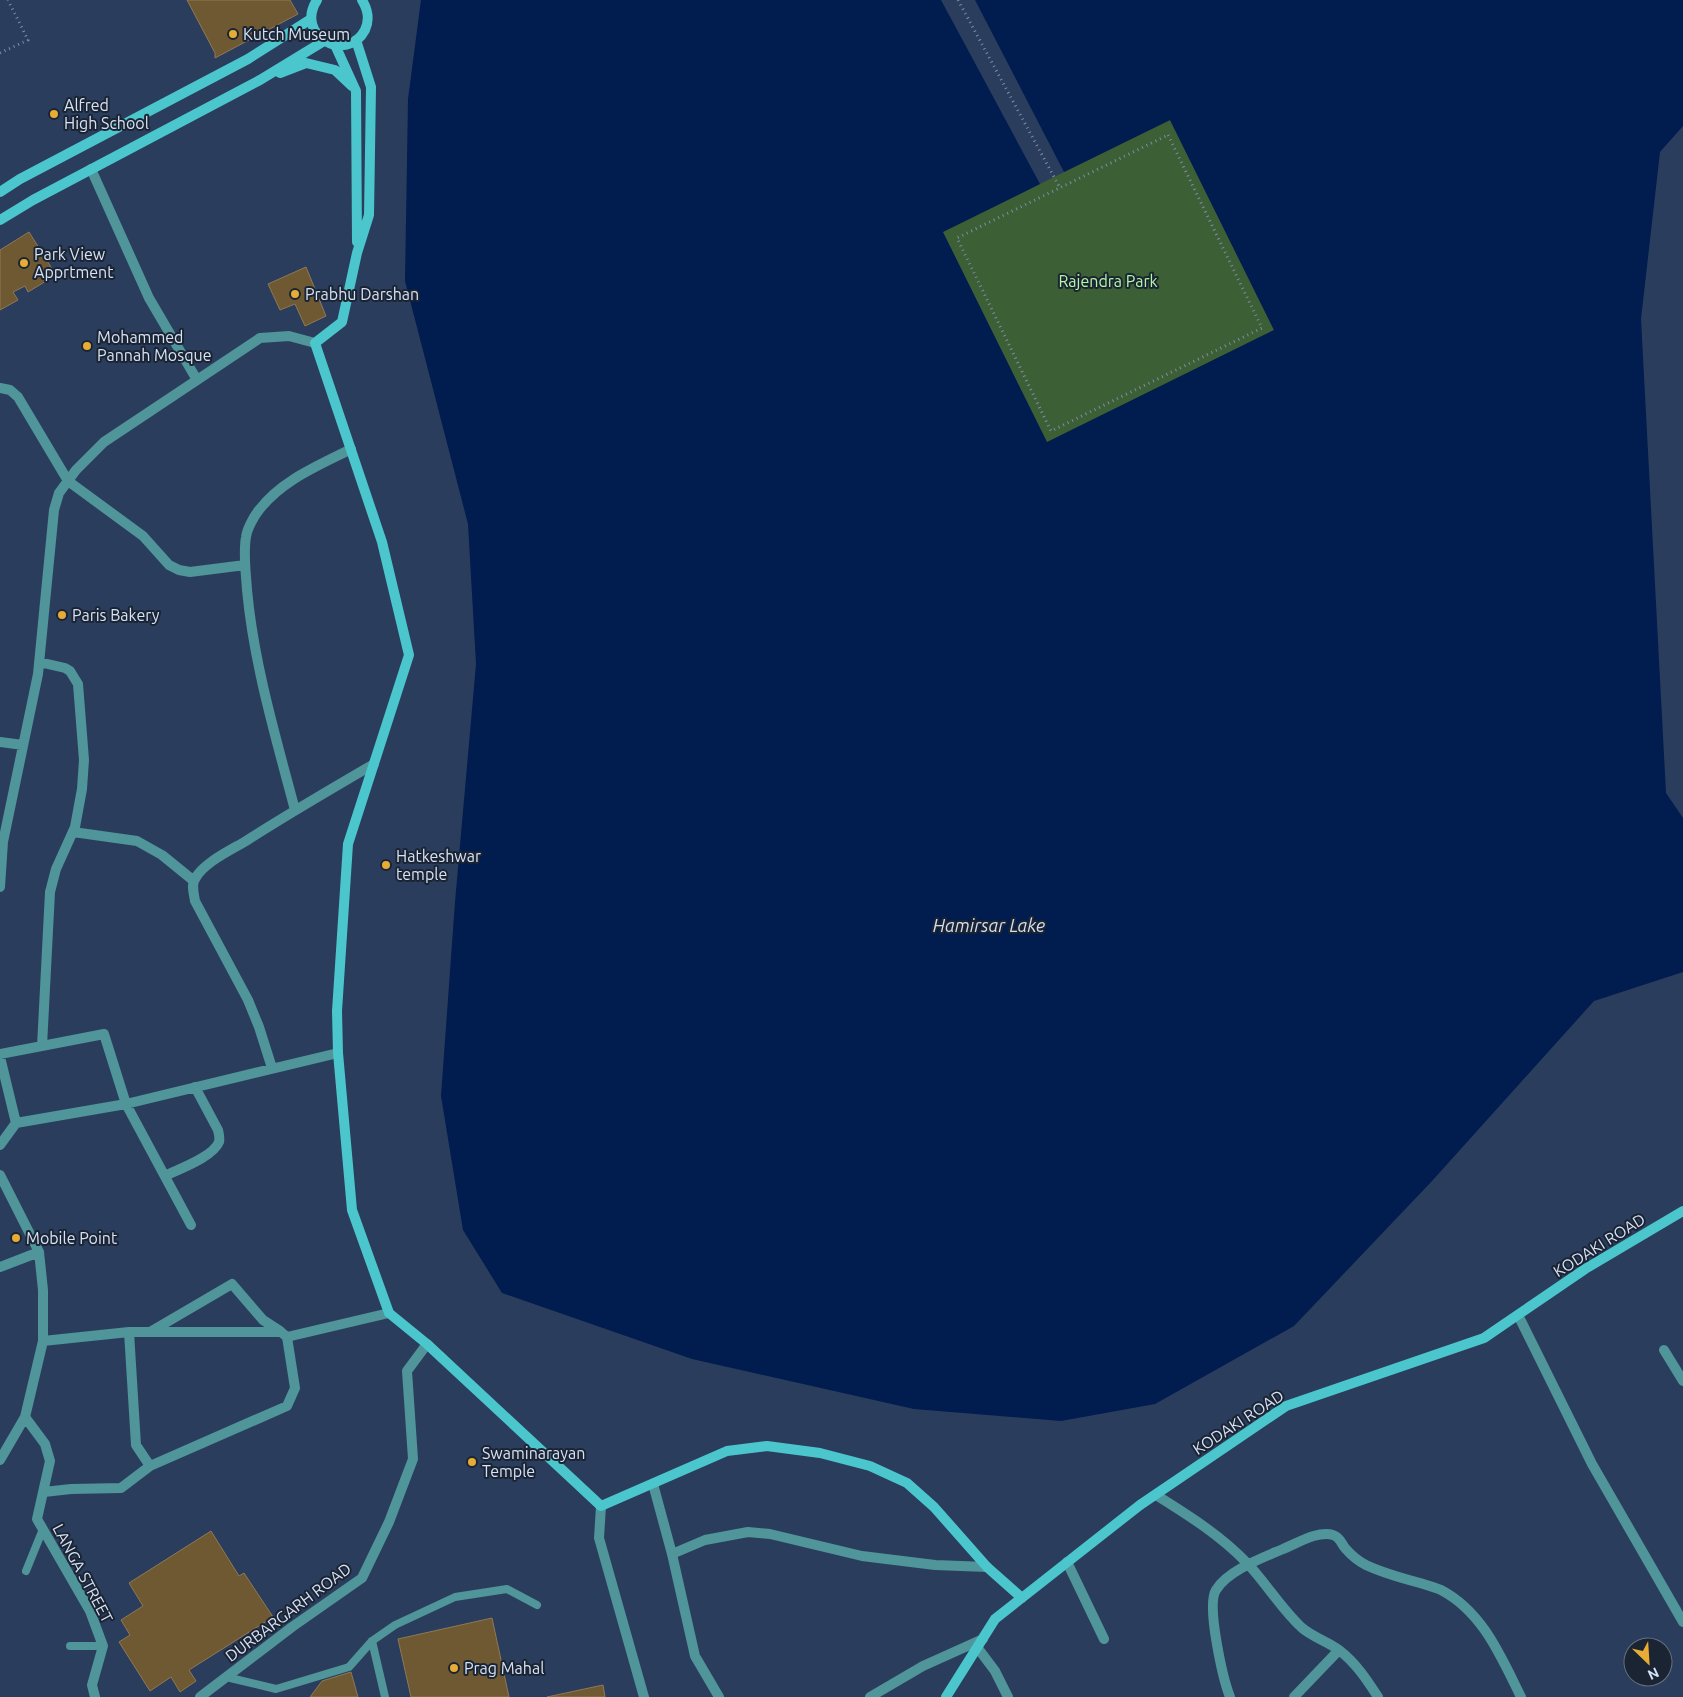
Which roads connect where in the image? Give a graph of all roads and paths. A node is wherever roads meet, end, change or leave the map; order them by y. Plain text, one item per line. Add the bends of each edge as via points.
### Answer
1 (8, 0) edge
2 (316, 0) edge
3 (363, 0) edge
4 (958, 0) edge
5 (311, 19) junction
6 (356, 40) junction
7 (324, 41) junction
8 (335, 45) junction
9 (0, 53) edge
10 (260, 80) junction
11 (356, 91) junction
12 (91, 169) junction
13 (1060, 188) junction
14 (0, 192) edge
15 (0, 220) edge
16 (357, 252) junction
17 (315, 343) junction
18 (197, 380) junction
19 (0, 388) edge
20 (350, 449) junction
21 (68, 481) junction
22 (245, 565) junction
23 (39, 662) junction
24 (0, 742) edge
25 (23, 745) junction
26 (374, 764) junction
27 (295, 810) junction
28 (73, 832) junction
29 (1, 848) edge
30 (194, 880) junction
31 (0, 887) edge
32 (42, 1046) junction
33 (338, 1053) junction
34 (0, 1056) edge
35 (272, 1068) junction
36 (2, 1075) edge
37 (195, 1087) junction
38 (126, 1104) junction
39 (16, 1123) junction
40 (0, 1145) edge
41 (0, 1175) edge
42 (165, 1176) junction
43 (1683, 1211) edge
44 (191, 1225) dead end
45 (39, 1252) junction
46 (0, 1266) edge
47 (390, 1313) junction
48 (1518, 1315) junction
49 (129, 1332) junction
50 (149, 1332) junction
51 (284, 1334) junction
52 (43, 1341) junction
53 (427, 1344) junction
54 (1664, 1350) dead end
55 (1683, 1381) edge
56 (25, 1417) junction
57 (0, 1460) edge
58 (150, 1466) junction
59 (653, 1484) junction
60 (44, 1492) junction
61 (1156, 1495) junction
62 (601, 1506) junction
63 (43, 1530) junction
64 (672, 1554) junction
65 (1067, 1562) junction
66 (1248, 1563) junction
67 (987, 1567) junction
68 (26, 1571) dead end
69 (1022, 1598) junction
70 (538, 1605) dead end
71 (1683, 1622) edge
72 (1104, 1639) dead end
73 (372, 1641) junction
74 (980, 1643) junction
75 (70, 1646) dead end
76 (104, 1646) junction
77 (1339, 1650) junction
78 (226, 1677) junction
79 (95, 1697) edge
80 (200, 1697) edge
81 (385, 1697) edge
82 (644, 1697) edge
83 (720, 1697) edge
84 (870, 1697) edge
85 (946, 1697) edge
86 (1008, 1697) edge
87 (1230, 1697) edge
88 (1294, 1697) edge
89 (1378, 1697) edge
90 (1521, 1697) edge

1 - 9 path via 28,40
2 - 5 street
3 - 6 street via 367,26
4 - 13 path
5 - 7 street via 313,28
5 - 14 street via 248,59
6 - 8 street
6 - 16 street via 371,86 369,215
7 - 8 street
7 - 10 street
8 - 11 street
10 - 11 street via 306,63 335,70
10 - 12 street
11 - 16 street
12 - 15 street
12 - 18 street via 149,298
13 - 13 path via 957,238 1051,432 1262,328 1168,135
16 - 17 street via 342,322
17 - 18 street via 289,336 260,338
17 - 20 street
18 - 21 street via 104,442
19 - 21 street via 10,390 18,397
20 - 22 street via 297,476 276,491 259,511 246,535
20 - 26 street via 382,542 409,655
21 - 22 street via 143,536 165,561 179,570 190,572
21 - 23 street via 59,493 54,510
22 - 27 street via 252,634
23 - 25 street
23 - 28 street via 70,671 78,684 84,760
24 - 25 street
25 - 29 street
26 - 27 street
26 - 33 street via 348,844 337,1011
27 - 30 street via 221,856 200,871
28 - 30 street via 137,841 162,855
28 - 32 street via 56,869 50,892
29 - 31 street
30 - 35 street via 195,901 248,1000
32 - 34 street
32 - 38 street via 104,1034
33 - 35 street
33 - 47 street via 352,1210
34 - 36 street
35 - 37 street
36 - 39 street
37 - 38 street
37 - 42 street via 218,1130 219,1142 204,1157
38 - 39 street
38 - 42 street
39 - 40 street
41 - 45 street
42 - 44 street
43 - 48 street, KODAKI ROAD via 1585,1269
45 - 46 street
45 - 52 street
47 - 51 street
47 - 53 street
48 - 61 street, KODAKI ROAD via 1484,1338 1286,1406
48 - 71 street via 1592,1464
49 - 50 street
49 - 52 street
49 - 58 street via 136,1445
50 - 51 street
50 - 51 street via 232,1284 262,1320
51 - 58 street via 295,1388 287,1406
52 - 56 street
53 - 62 street
53 - 78 street, DURBARGARH ROAD via 407,1371 413,1459 389,1522 362,1578
54 - 55 street
56 - 57 street
56 - 60 street, LANGA STREET via 45,1444 50,1461
58 - 60 street via 121,1488
59 - 62 street
59 - 64 street
59 - 67 street via 727,1450 767,1446 820,1453 870,1466 907,1483 934,1507
60 - 63 street, LANGA STREET via 37,1519
61 - 65 street, KODAKI ROAD
61 - 66 street via 1187,1514
62 - 82 street via 599,1538
63 - 68 lane
63 - 76 street, LANGA STREET via 90,1611
64 - 67 street via 705,1540 748,1532 770,1534 862,1556 935,1565
64 - 83 street via 695,1656
65 - 69 street, KODAKI ROAD
65 - 72 street
66 - 77 street via 1302,1628
66 - 87 street via 1216,1588 1212,1601 1220,1664
66 - 90 street via 1314,1537 1333,1535 1363,1564 1440,1590 1466,1607 1491,1638
67 - 69 street
69 - 74 street, KODAKI ROAD via 995,1619
70 - 73 lane via 506,1589 455,1597 395,1625
73 - 78 lane via 349,1667 276,1689
73 - 81 lane
74 - 84 street via 923,1666
74 - 85 street, KODAKI ROAD
74 - 86 street
75 - 76 lane
76 - 79 street, LANGA STREET via 92,1685
77 - 88 street
77 - 89 street via 1358,1668
78 - 80 street, DURBARGARH ROAD

